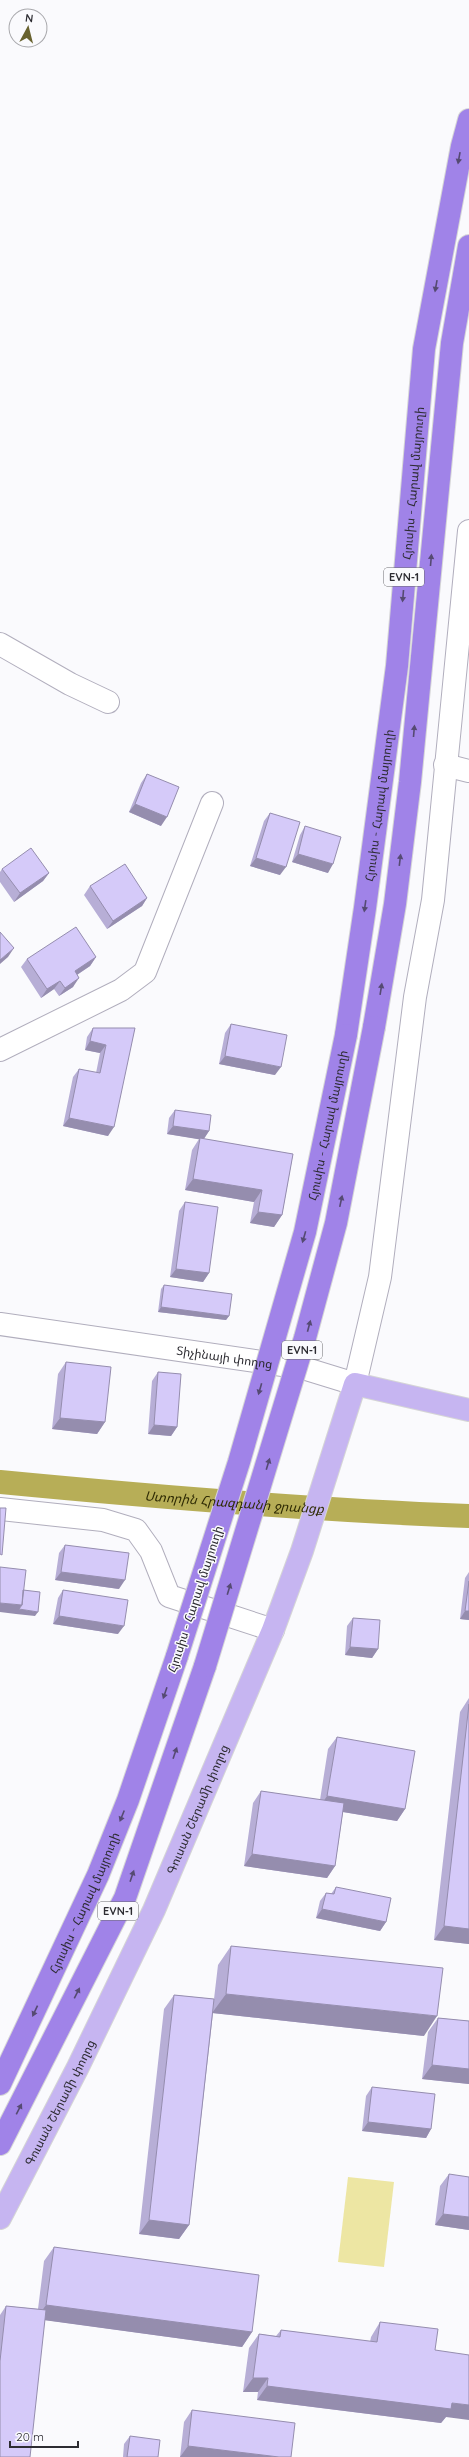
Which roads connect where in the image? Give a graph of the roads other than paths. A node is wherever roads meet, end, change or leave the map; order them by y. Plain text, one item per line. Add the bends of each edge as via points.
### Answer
1 (469, 120) edge
2 (469, 246) edge
3 (469, 531) edge
4 (0, 644) edge
5 (108, 702) dead end
6 (445, 765) junction
7 (469, 771) edge
8 (212, 803) dead end
9 (0, 1050) edge
10 (0, 1324) edge
11 (355, 1384) junction
12 (469, 1410) edge
13 (0, 1509) edge
14 (273, 1630) junction
15 (0, 2084) edge
16 (0, 2144) edge
17 (0, 2218) edge

1 -> 15 highway, Հյուսիս - Հարավ մայրուղի / EVN-1, bridge via 424,348 397,666 365,908 346,1035 305,1232 239,1462 128,1800 100,1868
16 -> 2 highway, Հյուսիս - Հարավ մայրուղի / EVN-1, bridge via 125,1898 204,1666 305,1338 336,1223 395,904 410,782 452,343
3 - 6 street
4 - 5 street via 70,684
6 - 7 street
6 - 11 street via 433,900 415,997 380,1277
8 - 9 street via 145,972 121,990
10 - 11 street, Տիչինայի փողոց via 303,1368
11 - 12 main road, Տիչինայի փողոց
11 - 14 main road, Գուսան Շերամի փողոց via 302,1551
13 - 14 street via 103,1520 136,1530 150,1550 169,1596
14 - 17 main road, Գուսան Շերամի փողոց via 154,1910 78,2067

